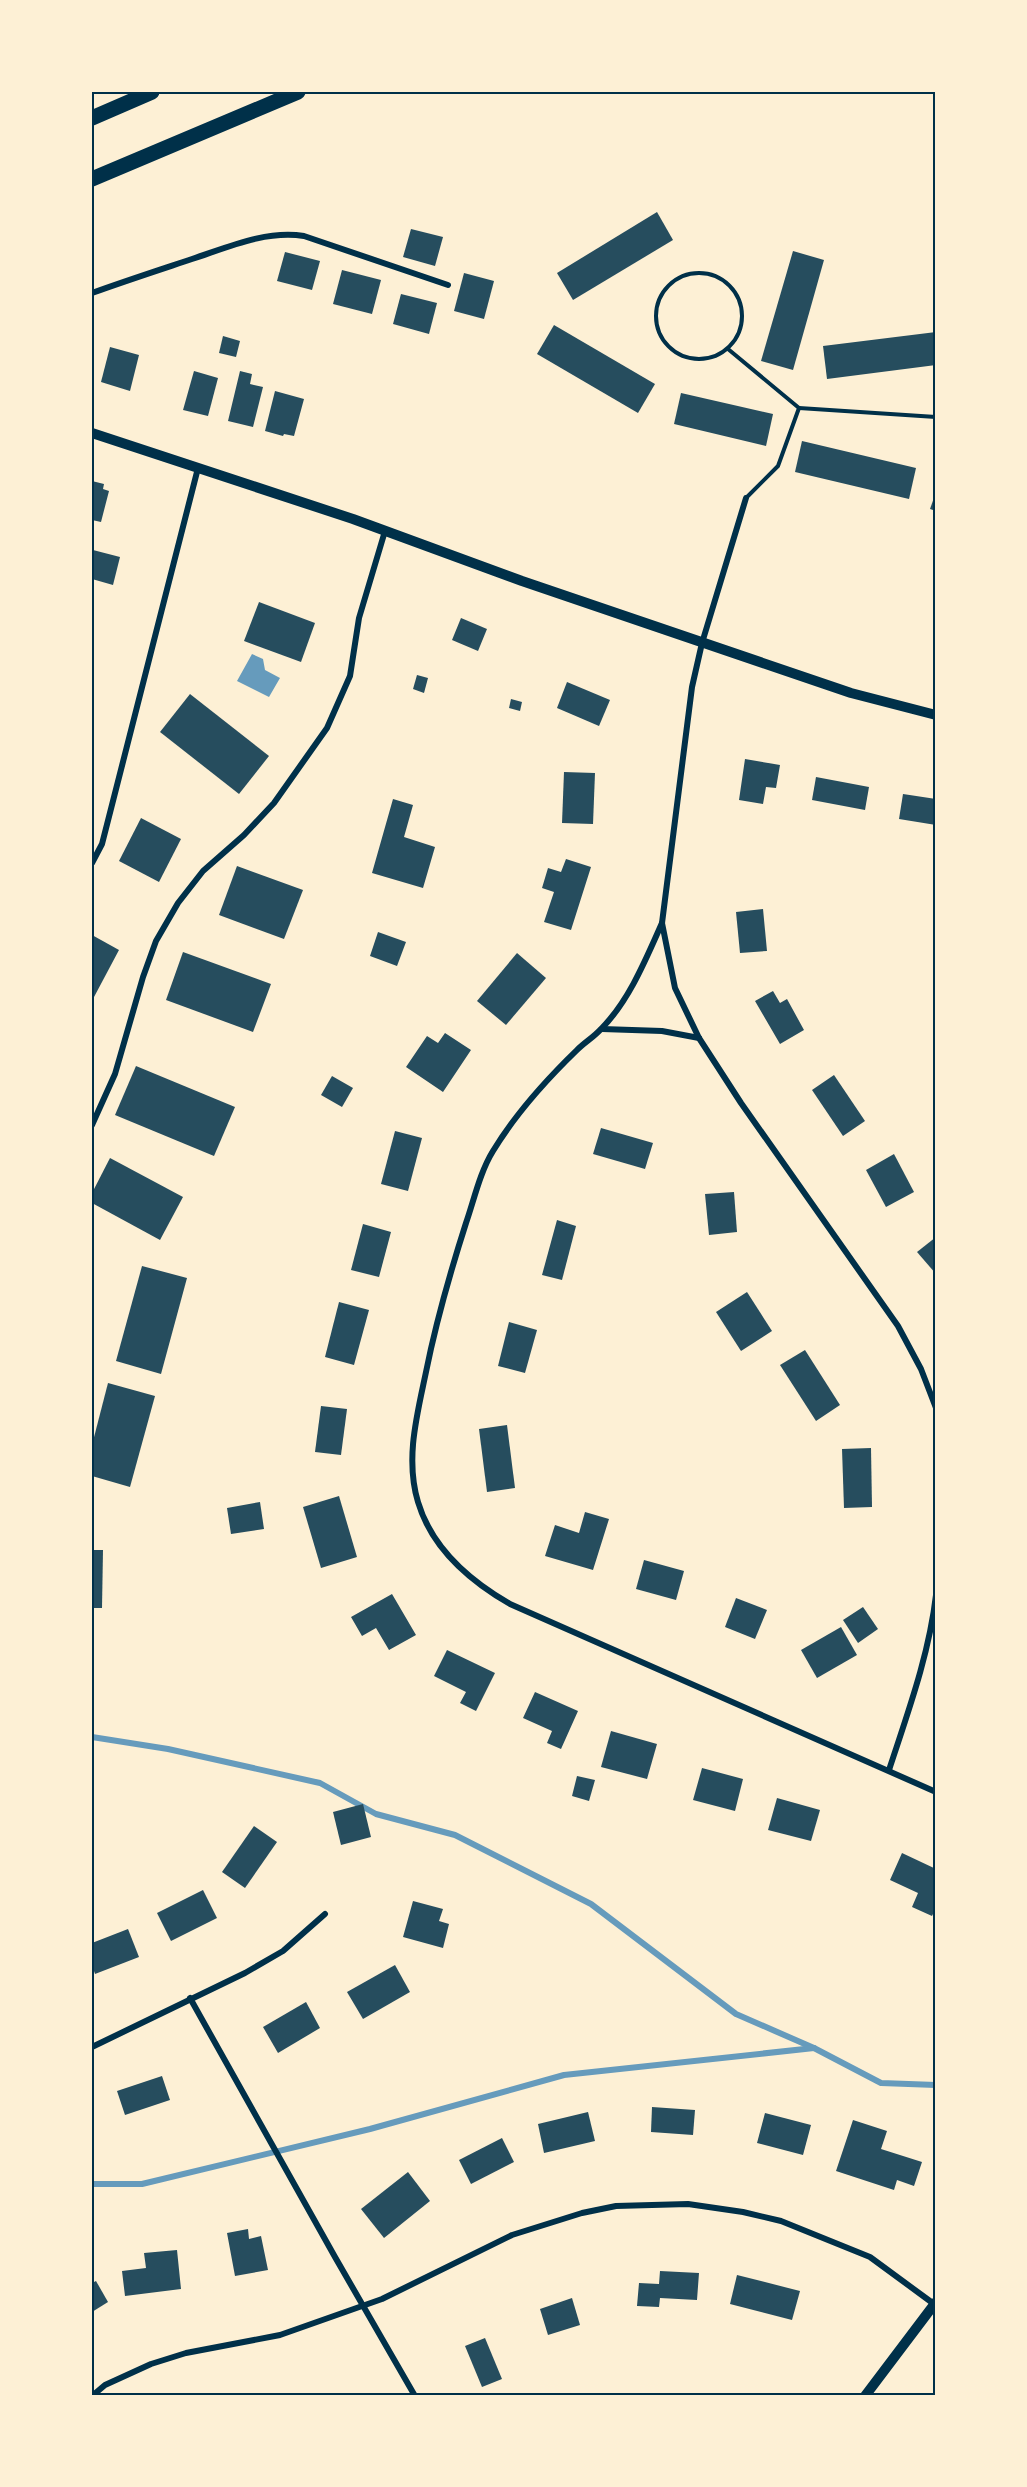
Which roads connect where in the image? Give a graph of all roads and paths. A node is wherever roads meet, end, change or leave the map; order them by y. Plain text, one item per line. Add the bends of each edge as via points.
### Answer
1 (152, 92) edge
2 (298, 92) edge
3 (92, 118) edge
4 (92, 179) edge
5 (448, 285) dead end
6 (92, 293) edge
7 (728, 349) junction
8 (799, 408) junction
9 (936, 417) edge
10 (92, 433) edge
11 (198, 468) junction
12 (746, 498) joint
13 (385, 531) junction
14 (702, 643) junction
15 (936, 716) edge
16 (92, 863) edge
17 (662, 923) junction
18 (602, 1029) junction
19 (699, 1038) junction
20 (92, 1125) edge
21 (936, 1408) edge
22 (936, 1595) edge
23 (889, 1770) junction
24 (936, 1792) edge
25 (325, 1914) dead end
26 (190, 1998) junction
27 (92, 2047) edge
28 (935, 2303) edge
29 (364, 2306) junction
30 (92, 2396) edge
31 (415, 2396) edge
32 (865, 2396) edge

1 - 3 highway
2 - 4 highway
5 - 6 street via 286,233 231,246
7 - 7 lane via 741,328 742,313 741,302 731,286 712,274 692,273 662,291 655,311 659,335 672,351 693,360 710,359
7 - 8 lane
8 - 9 lane
8 - 12 lane via 778,466
10 - 11 street
11 - 13 street
11 - 16 street via 102,843
12 - 14 street
13 - 14 street
13 - 20 street via 359,618 350,676 327,728 274,803 202,871 178,903 156,941 115,1074
14 - 15 street via 851,693
14 - 17 street via 692,687
17 - 18 street via 646,961
17 - 19 street via 675,988
18 - 19 street via 662,1031
18 - 23 street via 527,1101 491,1154 441,1306 414,1425 413,1483 419,1505 447,1556 469,1577 510,1604
19 - 21 street via 898,1326
22 - 23 street via 919,1679
23 - 24 street
25 - 26 street via 283,1951
26 - 27 street
26 - 29 street
28 - 29 street via 870,2257 781,2221 743,2211 645,2203 616,2205 512,2235
28 - 32 street
29 - 30 street via 280,2335 186,2353 151,2364 105,2385
29 - 31 street

